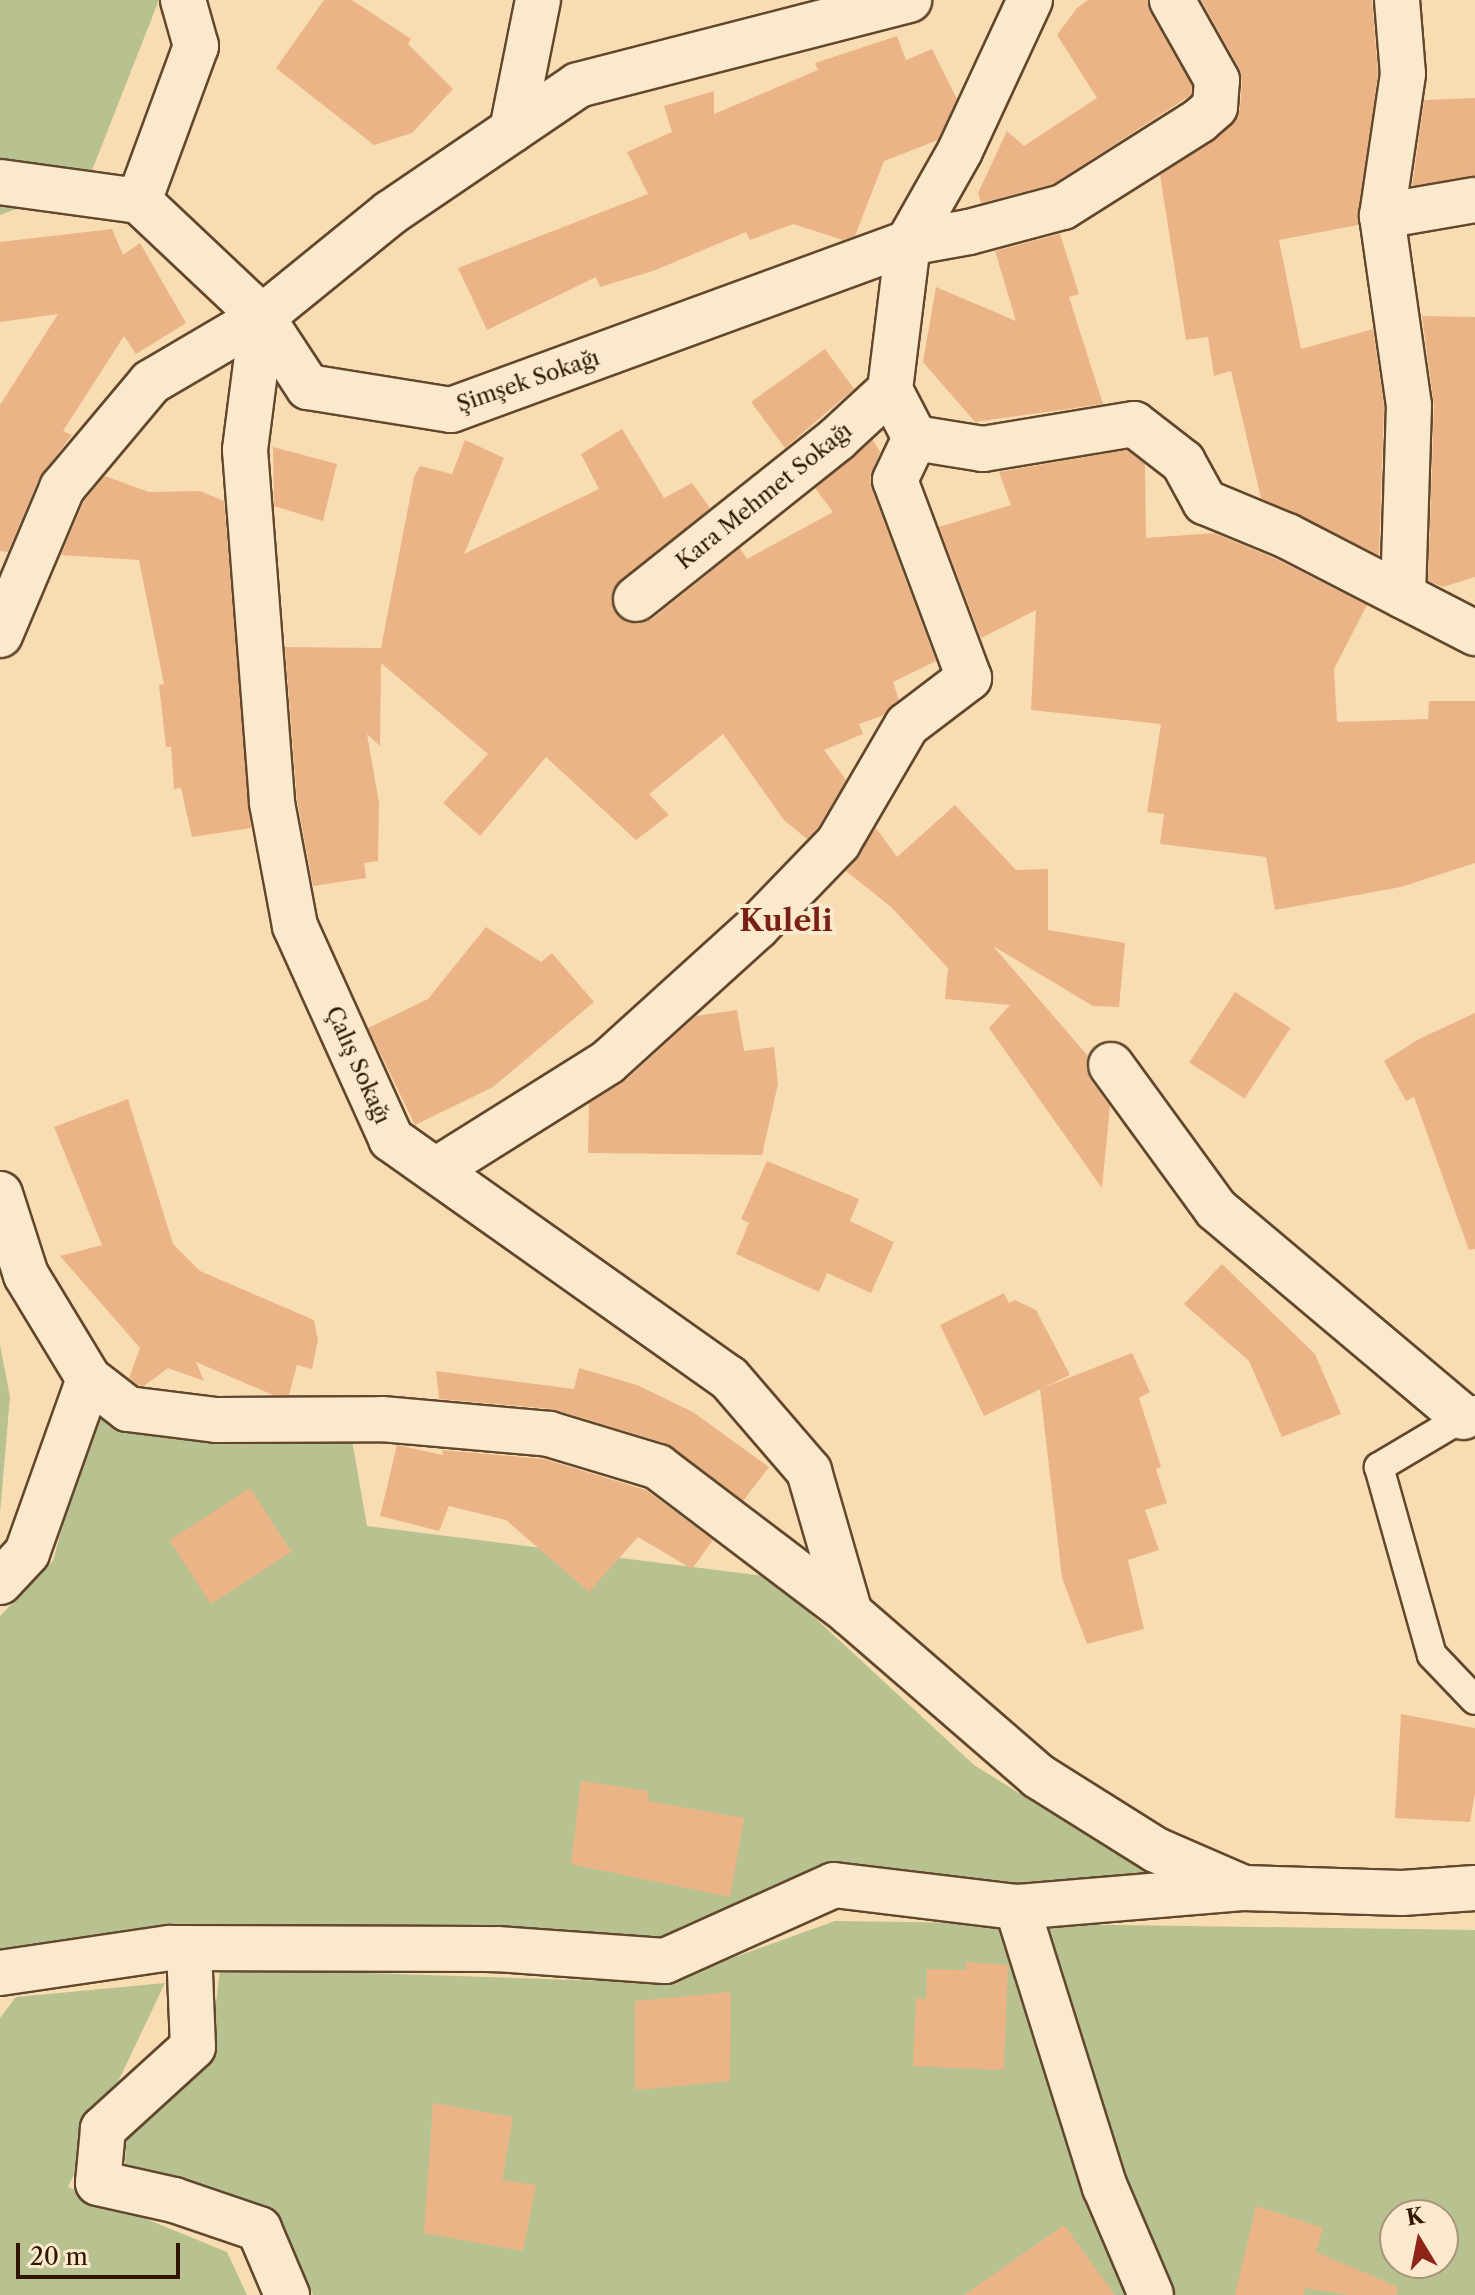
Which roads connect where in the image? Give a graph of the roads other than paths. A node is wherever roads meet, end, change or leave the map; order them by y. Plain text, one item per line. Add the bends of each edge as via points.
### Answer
1 (183, 0) edge
2 (538, 0) edge
3 (909, 0) edge
4 (1030, 0) edge
5 (1172, 0) edge
6 (1397, 0) edge
7 (512, 130) junction
8 (0, 182) edge
9 (1475, 200) edge
10 (139, 201) junction
11 (1382, 216) junction
12 (908, 243) junction
13 (262, 317) junction
14 (890, 390) junction
15 (915, 438) junction
16 (1403, 596) junction
17 (636, 599) dead end
18 (1475, 633) edge
19 (0, 635) edge
20 (1111, 1065) dead end
21 (436, 1170) junction
22 (0, 1194) edge
23 (89, 1379) junction
24 (1469, 1414) edge
25 (0, 1582) edge
26 (850, 1613) junction
27 (1475, 1700) edge
28 (1244, 1888) junction
29 (1475, 1888) edge
30 (1017, 1907) junction
31 (189, 1948) junction
32 (0, 1973) edge
33 (287, 2295) edge
34 (1151, 2295) edge

1 - 10 street via 196,46
2 - 7 street
3 - 7 street via 578,85
4 - 12 street via 960,151
5 - 12 street, Şimşek Sokağı via 1217,80 1215,107 1063,207
6 - 11 street via 1403,74
7 - 13 street via 390,213
8 - 10 street
9 - 11 street
10 - 13 street, Şimşek Sokağı
11 - 16 street via 1409,405
12 - 13 street, Şimşek Sokağı via 451,410 308,387
12 - 14 street
13 - 19 street via 151,382 62,488
13 - 21 street, Çalış Sokağı via 245,450 272,803 295,926 391,1139
14 - 15 street
14 - 17 street, Kara Mehmet Sokağı via 837,439
15 - 16 street via 983,449 1134,424 1183,462 1205,502 1287,536
15 - 21 street via 895,480 969,678 907,725 838,843 757,927 608,1062
16 - 18 street
20 - 24 street via 1216,1209
21 - 26 street, Çalış Sokağı via 729,1378 809,1471
22 - 23 street via 26,1275
23 - 25 street via 27,1553
23 - 26 street via 128,1409 216,1420 382,1419 563,1438 658,1467
24 - 27 lane via 1379,1467 1432,1655
26 - 28 street via 1038,1776 1156,1850
28 - 29 street via 1402,1893
28 - 30 street
30 - 31 street via 834,1885 665,1961 497,1949
30 - 34 street via 1105,2187
31 - 32 street
31 - 33 street via 193,2047 103,2129 98,2183 174,2200 259,2229

